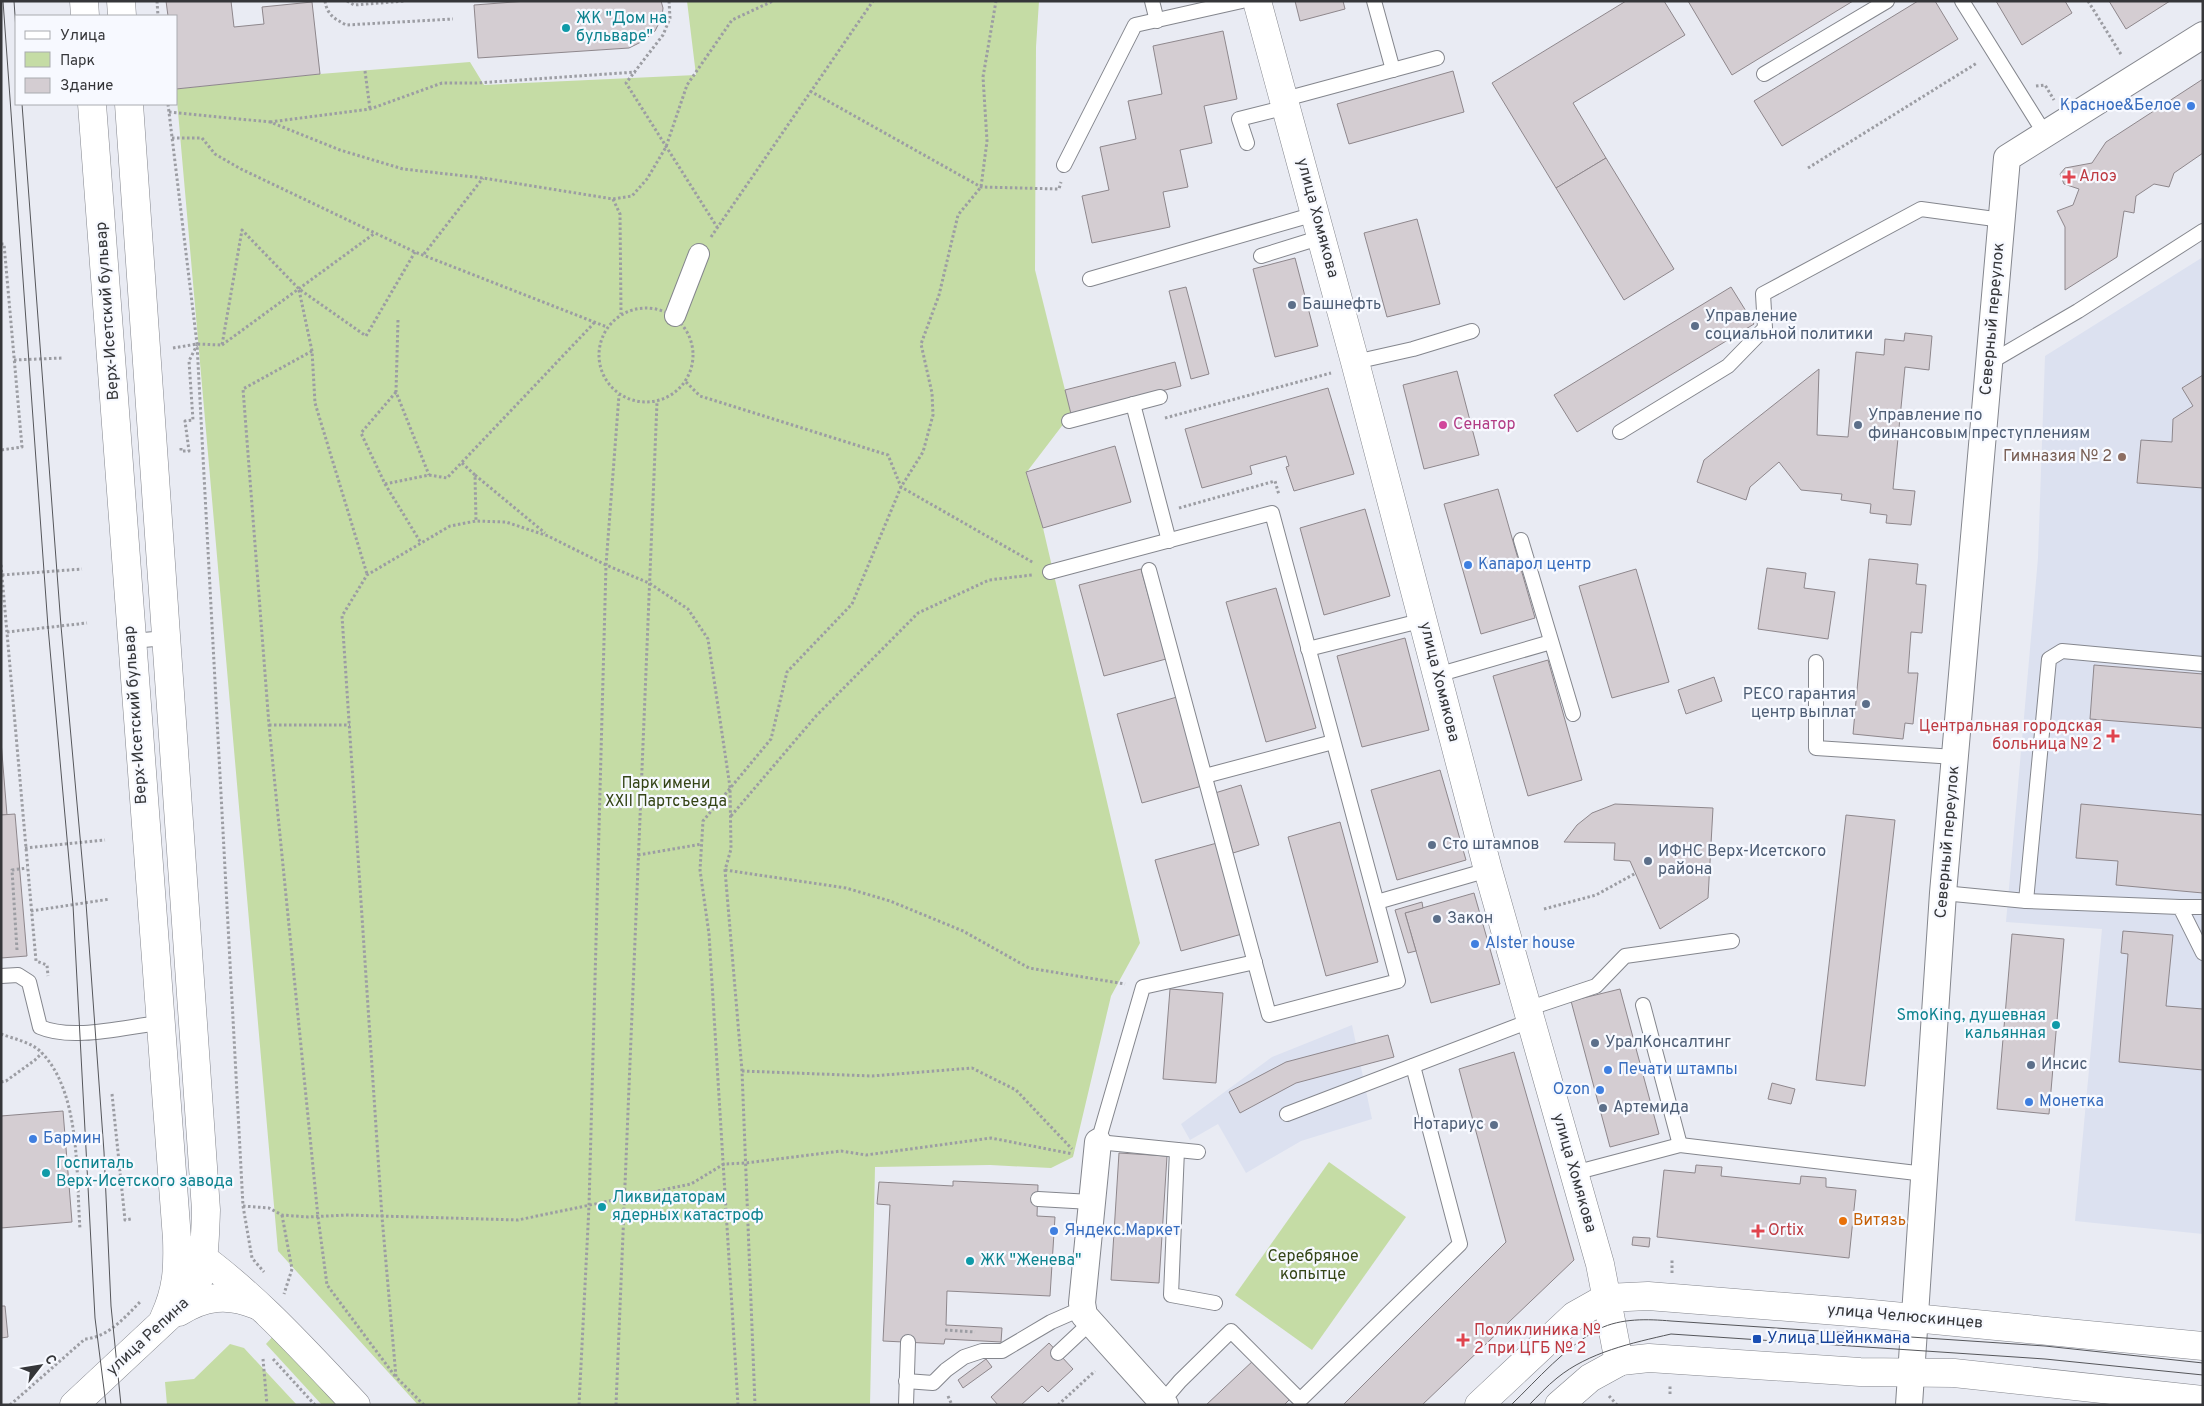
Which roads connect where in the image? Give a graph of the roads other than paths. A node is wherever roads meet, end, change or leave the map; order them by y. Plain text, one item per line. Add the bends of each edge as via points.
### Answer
1 (84, 1) edge
2 (121, 1) edge
3 (1152, 1) edge
4 (1242, 1) edge
5 (1257, 1) edge
6 (1374, 1) edge
7 (1887, 1) edge
8 (1962, 1) edge
9 (85, 15) edge
10 (122, 15) edge
11 (1156, 20) junction
12 (2203, 35) edge
13 (1437, 58) dead end
14 (1392, 70) junction
15 (1764, 74) dead end
16 (1286, 103) junction
17 (92, 105) edge
18 (129, 105) edge
19 (2045, 134) junction
20 (1246, 143) dead end
21 (1064, 165) road end
22 (2002, 220) junction
23 (1319, 226) junction
24 (2203, 231) edge
25 (703, 248) road end
26 (1262, 256) dead end
27 (1090, 279) dead end
28 (674, 316) road end
29 (1472, 331) dead end
30 (1989, 362) junction
31 (1347, 366) junction
32 (1160, 397) dead end
33 (1133, 404) junction
34 (1069, 421) dead end
35 (1620, 432) dead end
36 (1169, 540) junction
37 (1521, 540) dead end
38 (1150, 570) dead end
39 (1050, 572) road end
40 (1424, 620) junction
41 (167, 638) junction
42 (131, 641) junction
43 (1551, 642) junction
44 (1308, 649) junction
45 (1816, 662) dead end
46 (2203, 664) edge
47 (1437, 675) junction
48 (1573, 714) dead end
49 (1333, 742) junction
50 (1955, 757) junction
51 (1205, 776) junction
52 (1488, 870) junction
53 (1943, 893) junction
54 (2026, 901) junction
55 (1377, 902) junction
56 (2180, 907) junction
57 (2203, 907) edge
58 (1732, 940) dead end
59 (2203, 952) edge
60 (1255, 962) junction
61 (1, 976) edge
62 (1643, 1005) dead end
63 (1528, 1015) junction
64 (159, 1023) junction
65 (1412, 1066) junction
66 (1287, 1114) dead end
67 (1680, 1145) junction
68 (1087, 1149) junction
69 (1177, 1150) junction
70 (1198, 1152) dead end
71 (1574, 1172) junction
72 (1925, 1174) junction
73 (1038, 1199) dead end
74 (1091, 1202) junction
75 (206, 1210) junction
76 (177, 1238) junction
77 (204, 1258) junction
78 (270, 1297) junction
79 (1606, 1298) junction
80 (1215, 1303) dead end
81 (1087, 1316) junction
82 (1916, 1318) junction
83 (161, 1324) junction
84 (908, 1342) dead end
85 (2203, 1346) edge
86 (1058, 1353) dead end
87 (1619, 1362) junction
88 (1912, 1372) junction
89 (906, 1381) junction
90 (2203, 1400) edge
91 (1164, 1403) edge
92 (74, 1405) edge
93 (356, 1405) edge
94 (906, 1405) edge
95 (1479, 1405) edge
96 (1559, 1405) edge
97 (1909, 1405) edge
98 (2202, 1405) edge

1 - 9 main road
2 - 10 main road
3 - 11 lane
4 - 11 lane
5 - 16 main road, улица Хомякова
6 - 14 lane
7 - 15 lane
8 - 19 lane
11 - 21 lane via 1135,25
12 - 19 street
13 - 14 lane
14 - 16 lane
16 - 20 lane via 1239,119
16 - 23 main road, улица Хомякова
17 - 42 main road, Верх-Исетский бульвар
18 - 41 main road
19 - 22 street, Северный переулок via 2007,158
22 - 30 street, Северный переулок
22 - 35 lane via 1921,209 1763,294 1765,328 1728,366
23 - 26 lane
23 - 27 lane
23 - 31 main road, улица Хомякова
24 - 30 lane via 2078,311
25 - 28 street
29 - 31 lane
30 - 50 street, Северный переулок
31 - 40 main road, улица Хомякова
32 - 33 lane
33 - 34 lane
33 - 36 lane
36 - 39 lane
36 - 44 lane via 1272,513
37 - 43 lane
38 - 51 lane
40 - 44 lane
40 - 47 main road, улица Хомякова
41 - 42 lane
41 - 75 main road
42 - 64 main road, Верх-Исетский бульвар
43 - 47 lane
43 - 48 lane
44 - 49 lane
45 - 50 lane via 1816,748
46 - 54 lane via 2062,652 2049,659
47 - 52 main road, улица Хомякова
49 - 51 lane
49 - 55 lane
50 - 53 street, Северный переулок
51 - 60 lane
52 - 55 lane
52 - 63 main road, улица Хомякова
53 - 54 lane
53 - 72 street, Северный переулок
54 - 56 lane
55 - 60 lane via 1398,981 1269,1015
56 - 57 lane
56 - 59 lane
58 - 63 lane via 1626,956 1596,986
60 - 68 lane via 1143,987
61 - 64 lane via 18,974 30,982 40,1027 52,1032 82,1032
62 - 67 lane
63 - 65 lane
63 - 71 main road, улица Хомякова
64 - 76 main road, Верх-Исетский бульвар
65 - 66 lane
65 - 91 lane via 1460,1244 1300,1400 1231,1331 1180,1381
67 - 71 lane
67 - 72 lane
68 - 69 lane
68 - 74 street
69 - 70 lane
69 - 80 lane via 1171,1294
71 - 79 main road, улица Хомякова via 1600,1264
72 - 82 street, Северный переулок
73 - 74 lane
74 - 81 street
75 - 77 main road
75 - 78 main road via 223,1256
76 - 77 main road
76 - 83 main road, Верх-Исетский бульвар via 178,1271 172,1301
77 - 78 main road
77 - 83 main road, улица Репина via 194,1293
78 - 83 main road via 217,1296 189,1306
78 - 93 main road
79 - 82 main road, улица Челюскинцев via 1648,1296
79 - 87 main road, улица Хомякова
79 - 95 main road via 1574,1316
81 - 86 lane
81 - 89 lane via 1051,1322 1002,1351 982,1351 964,1357 933,1383
81 - 91 street
82 - 85 main road, улица Челюскинцев
82 - 88 street
83 - 92 main road, улица Репина
84 - 89 lane
87 - 88 main road via 1649,1358
87 - 96 main road via 1590,1378
88 - 90 main road via 1954,1373
88 - 97 street
89 - 94 lane
90 - 98 lane

